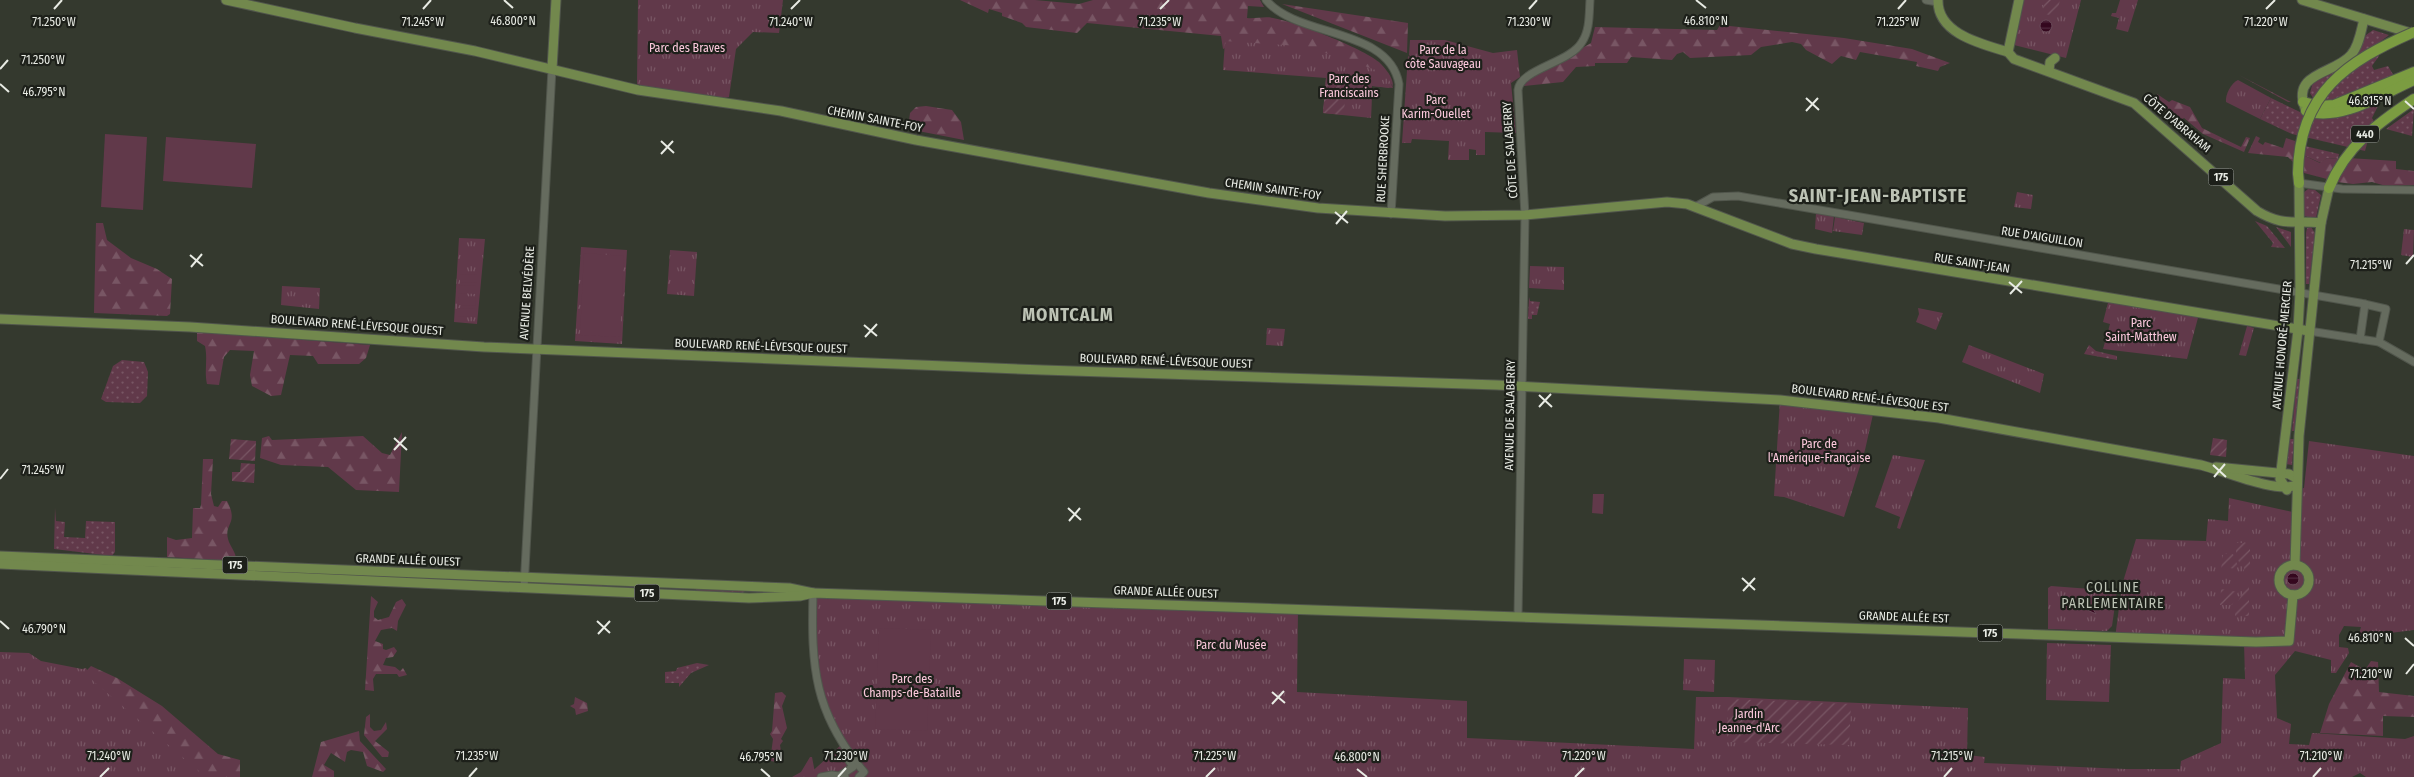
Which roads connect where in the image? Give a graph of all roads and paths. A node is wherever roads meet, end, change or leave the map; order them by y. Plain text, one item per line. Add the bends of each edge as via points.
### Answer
1 (226, 0) edge
2 (556, 0) edge
3 (1266, 0) edge
4 (1590, 0) edge
5 (1926, 0) edge
6 (2019, 0) edge
7 (2302, 0) edge
8 (1938, 1) edge
9 (2364, 19) junction
10 (2413, 33) edge
11 (2008, 52) junction
12 (2055, 58) dead end
13 (552, 69) junction
14 (2049, 72) junction
15 (2414, 72) edge
16 (2414, 80) edge
17 (2393, 86) junction
18 (2414, 99) edge
19 (2304, 106) joint
20 (2299, 178) junction
21 (2330, 186) junction
22 (2414, 190) edge
23 (1695, 207) junction
24 (1392, 214) junction
25 (1525, 215) junction
26 (2299, 223) junction
27 (2321, 223) junction
28 (2300, 292) junction
29 (2313, 294) junction
30 (2365, 304) junction
31 (0, 319) edge
32 (2298, 330) junction
33 (2309, 331) junction
34 (2360, 339) junction
35 (2379, 342) junction
36 (536, 348) junction
37 (2414, 362) edge
38 (1522, 386) junction
39 (2211, 468) junction
40 (2281, 473) junction
41 (2296, 482) junction
42 (2284, 487) junction
43 (2296, 502) junction
44 (0, 556) edge
45 (0, 564) edge
46 (2295, 565) junction
47 (249, 566) junction
48 (249, 576) junction
49 (525, 578) junction
50 (524, 588) junction
51 (813, 593) junction
52 (2293, 595) junction
53 (1518, 616) junction
54 (839, 738) junction
55 (862, 775) edge
56 (844, 776) edge
57 (821, 777) edge

1 - 13 main road, CHEMIN SAINTE-FOY
2 - 13 main road, AVENUE BELVÉDÈRE
3 - 24 street, RUE SHERBROOKE via 1281,13 1372,48 1387,60 1396,75
4 - 25 street, CÔTE DE SALABERRY via 1587,30 1579,47 1519,84
5 - 8 street
6 - 11 main road
7 - 9 main road
8 - 11 main road, 175 via 1942,18 1956,31 1977,43
9 - 10 main road
9 - 19 main road via 2351,55 2312,77 2305,89
10 - 20 highway, bridge via 2362,58 2324,90 2305,126 2299,148
11 - 14 main road, CÔTE D'ABRAHAM / 175 via 2014,59
12 - 14 main road via 2050,62
13 - 24 main road, CHEMIN SAINTE-FOY via 638,90 782,112 916,140 1184,188 1318,208
13 - 36 street, AVENUE BELVÉDÈRE
14 - 26 main road, CÔTE D'ABRAHAM / 175 via 2134,103 2257,211 2277,221
15 - 17 highway
16 - 17 highway
17 - 19 highway via 2339,112 2322,114
18 - 21 highway, 440 via 2360,139 2345,157
20 - 21 street
20 - 26 main road, AVENUE HONORÉ-MERCIER
21 - 22 street
21 - 27 main road, AVENUE HONORÉ-MERCIER
23 - 25 main road, RUE SAINT-JEAN via 1653,202
23 - 28 street, RUE D'AIGUILLON via 1713,197 1738,196
23 - 32 main road, RUE SAINT-JEAN via 1792,244 1816,249
24 - 25 main road, CHEMIN SAINTE-FOY
25 - 38 street, AVENUE DE SALABERRY
26 - 27 main road, CÔTE D'ABRAHAM / 175
26 - 28 main road, AVENUE HONORÉ-MERCIER
27 - 29 main road, AVENUE HONORÉ-MERCIER
28 - 29 street, RUE D'AIGUILLON
28 - 32 main road, AVENUE HONORÉ-MERCIER
29 - 30 street, RUE D'AIGUILLON
29 - 33 main road, AVENUE HONORÉ-MERCIER
30 - 34 street
30 - 35 street, RUE D'AIGUILLON via 2386,309
31 - 36 main road, BOULEVARD RENÉ-LÉVESQUE OUEST
32 - 33 main road, RUE SAINT-JEAN
32 - 40 main road, AVENUE HONORÉ-MERCIER
33 - 34 street, RUE SAINT-JEAN
33 - 41 main road, AVENUE HONORÉ-MERCIER
34 - 35 street, RUE SAINT-JEAN
35 - 37 street, RUE SAINT-JEAN
36 - 38 main road, BOULEVARD RENÉ-LÉVESQUE OUEST
36 - 49 street, AVENUE BELVÉDÈRE
38 - 39 main road, BOULEVARD RENÉ-LÉVESQUE EST via 1847,407 2000,428
38 - 53 street, AVENUE DE SALABERRY
39 - 40 main road, BOULEVARD RENÉ-LÉVESQUE EST
39 - 42 main road, BOULEVARD RENÉ-LÉVESQUE EST
40 - 41 main road, BOULEVARD RENÉ-LÉVESQUE EST via 2292,474
40 - 42 main road, AVENUE HONORÉ-MERCIER
41 - 42 main road, BOULEVARD RENÉ-LÉVESQUE EST
41 - 43 main road, AVENUE HONORÉ-MERCIER
42 - 43 main road, AVENUE HONORÉ-MERCIER
43 - 46 main road, AVENUE HONORÉ-MERCIER
44 - 47 main road, GRANDE ALLÉE OUEST / 175
45 - 48 main road, GRANDE ALLÉE OUEST / 175
46 - 52 main road via 2306,571 2309,580 2302,592
46 - 52 main road via 2286,567 2279,579 2281,588
47 - 48 main road
47 - 49 main road, GRANDE ALLÉE OUEST / 175
48 - 50 main road, GRANDE ALLÉE OUEST / 175
49 - 50 street, AVENUE BELVÉDÈRE
49 - 51 main road, GRANDE ALLÉE OUEST / 175 via 789,588
50 - 51 main road, GRANDE ALLÉE OUEST / 175 via 749,598
51 - 53 main road, GRANDE ALLÉE OUEST / 175
51 - 54 street via 814,668 823,704
52 - 53 main road, GRANDE ALLÉE EST / 175 via 2289,641 2115,638
54 - 55 street
54 - 56 street via 853,767
56 - 57 street

